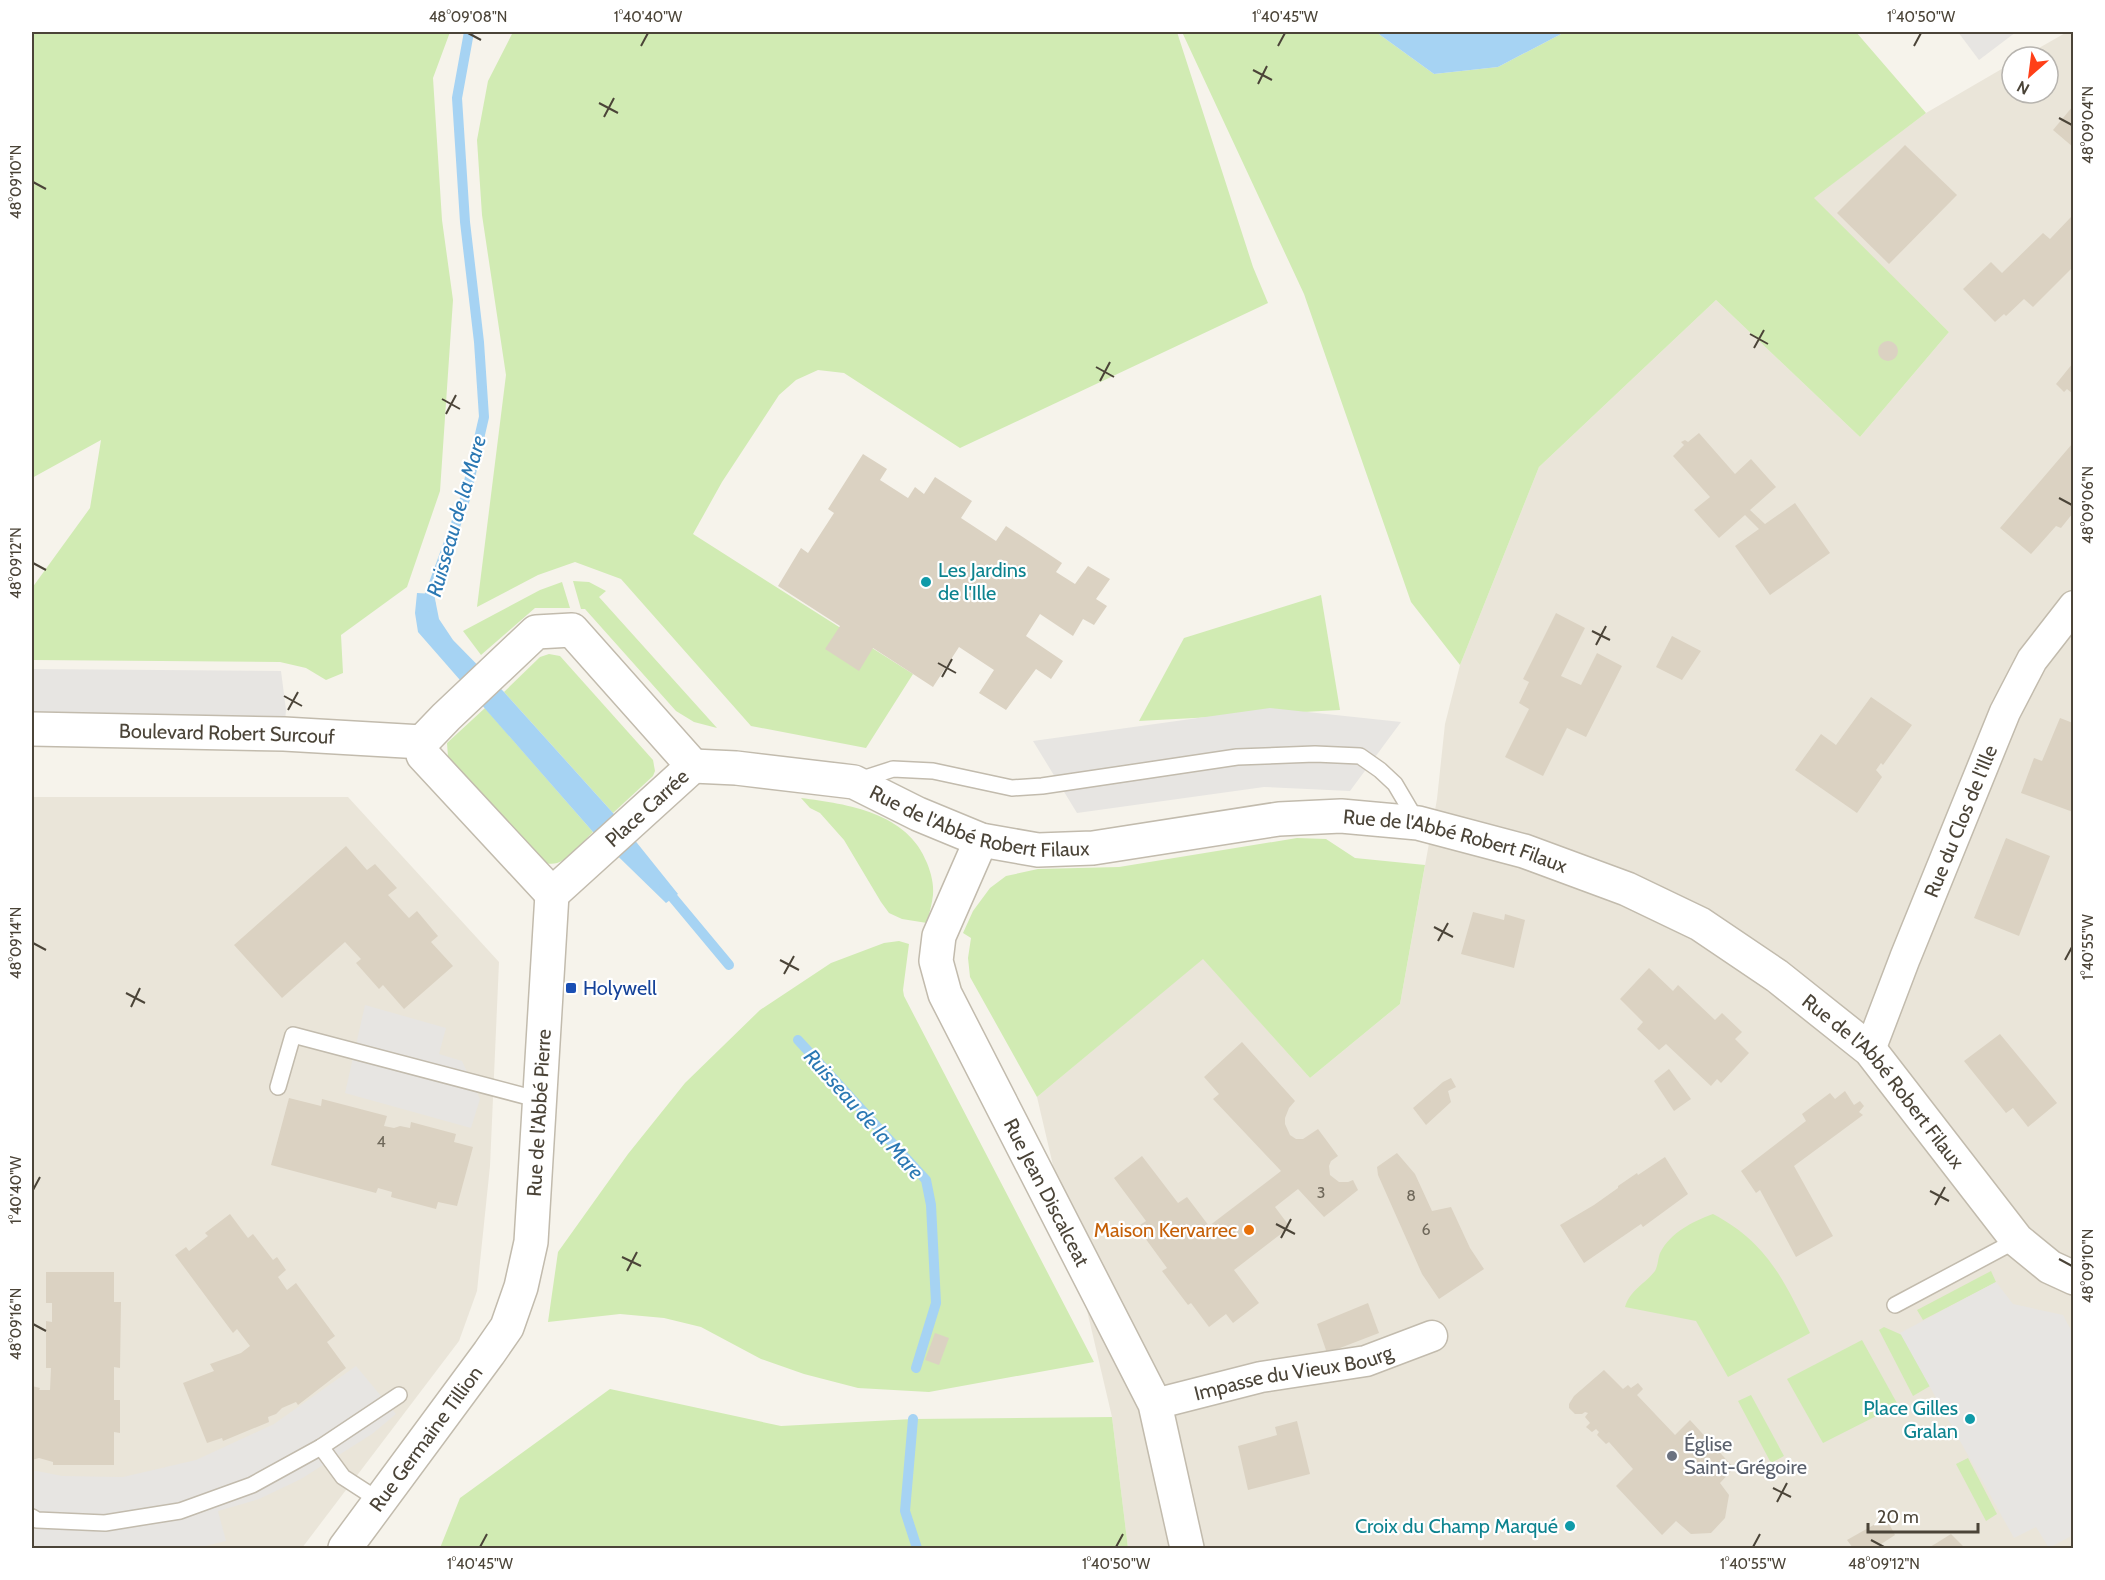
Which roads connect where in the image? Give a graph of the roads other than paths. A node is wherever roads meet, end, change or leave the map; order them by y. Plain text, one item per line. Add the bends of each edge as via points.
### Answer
1 (2073, 606) edge
2 (32, 729) edge
3 (422, 742) junction
4 (693, 766) junction
5 (854, 782) junction
6 (1418, 824) junction
7 (981, 840) junction
8 (552, 894) junction
9 (1870, 1050) junction
10 (278, 1088) dead end
11 (540, 1100) junction
12 (2017, 1240) junction
13 (2073, 1278) edge
14 (1895, 1305) dead end
15 (507, 1326) joint
16 (1432, 1336) dead end
17 (399, 1395) dead end
18 (1155, 1404) junction
19 (321, 1447) junction
20 (381, 1501) junction
21 (32, 1517) edge
22 (345, 1548) edge
23 (1187, 1548) edge

1 - 9 street, Rue du Clos de l'Ille via 2032,660 2005,712
2 - 3 street, Boulevard Robert Surcouf via 284,734
3 - 4 street, Place Carrée via 536,632 572,630
3 - 8 street via 423,755
4 - 5 street, Rue de l'Abbé Robert Filaux
4 - 8 street, Place Carrée
5 - 6 lane via 893,769 933,771 1012,788 1237,757 1360,756 1395,784
5 - 7 street, Rue de l'Abbé Robert Filaux
6 - 7 street, Rue de l'Abbé Robert Filaux via 1341,816 1278,819 1093,848 1038,850
6 - 9 street, Rue de l'Abbé Robert Filaux via 1524,851 1627,889 1700,924 1765,967
7 - 18 street, Rue Jean Discalceat via 939,936 936,961 945,994
8 - 11 street, Rue de l'Abbé Pierre
9 - 12 street, Rue de l'Abbé Robert Filaux
10 - 11 lane via 293,1035
11 - 15 street, Rue de l'Abbé Pierre via 531,1242
12 - 13 street, Rue de l'Abbé Robert Filaux via 2050,1267
12 - 14 lane
15 - 20 street, Rue Germaine Tillion
16 - 18 street, Impasse du Vieux Bourg via 1365,1361 1261,1377
17 - 19 lane
18 - 23 street, Rue Jean Discalceat
19 - 20 lane via 343,1477
19 - 21 lane via 252,1485 180,1511 105,1522
20 - 22 street, Rue Germaine Tillion

